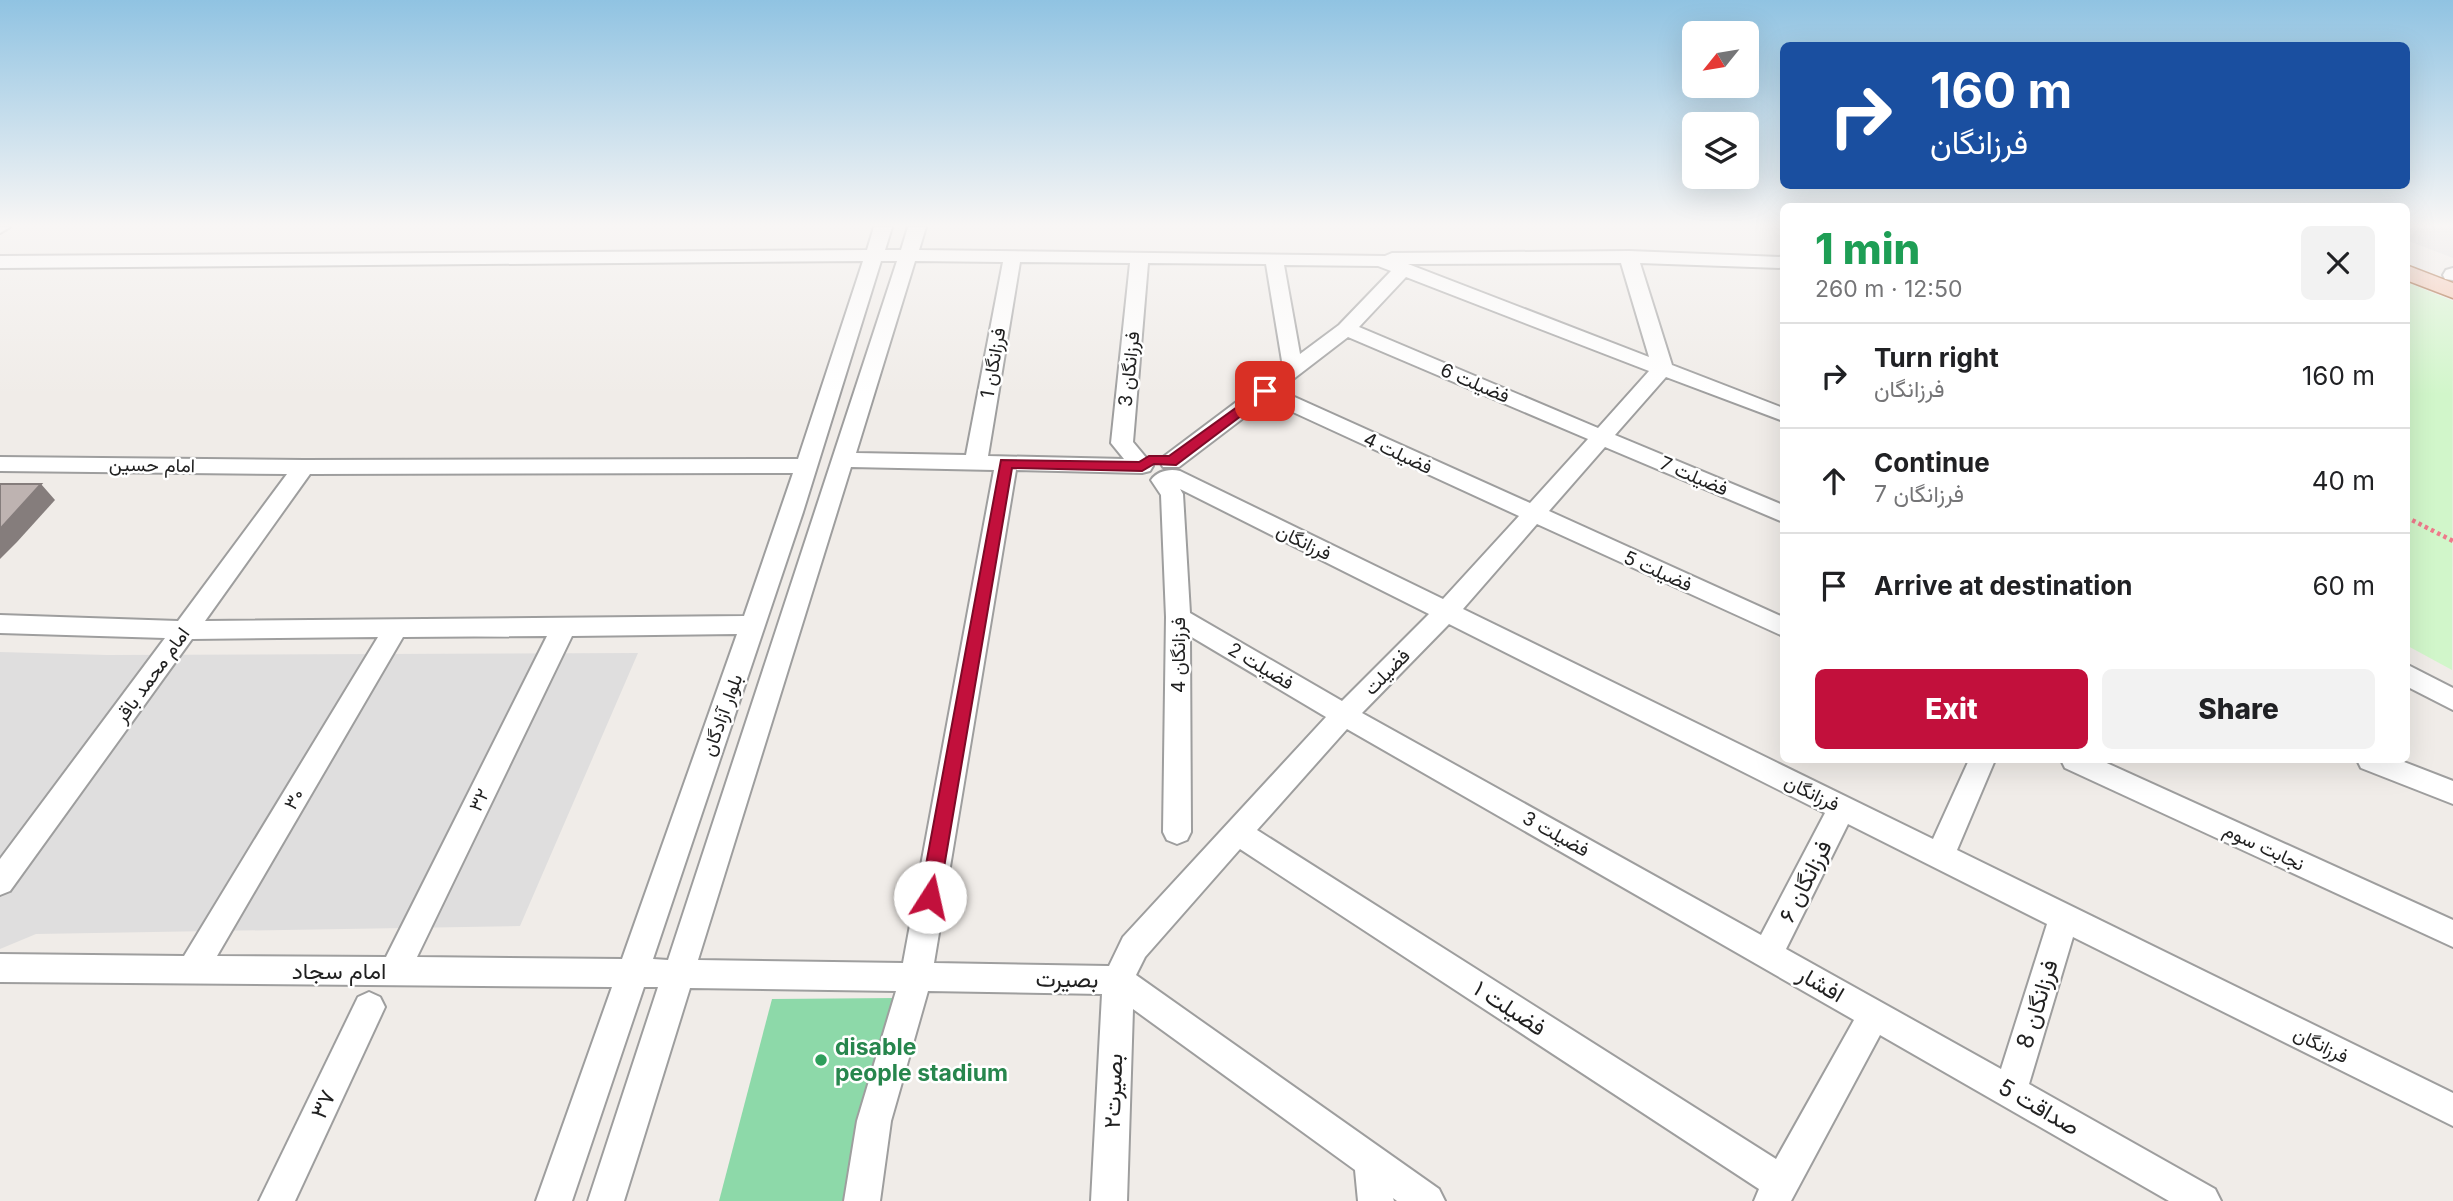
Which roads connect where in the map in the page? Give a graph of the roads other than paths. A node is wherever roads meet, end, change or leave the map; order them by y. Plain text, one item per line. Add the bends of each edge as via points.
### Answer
1 (866, 283) edge
2 (900, 283) edge
3 (1007, 283) edge
4 (1137, 283) edge
5 (1278, 283) edge
6 (1390, 283) edge
7 (1440, 283) edge
8 (1637, 283) edge
9 (1346, 329) junction
10 (1663, 368) junction
11 (1293, 369) junction
12 (1265, 391) junction
13 (1780, 414) edge
14 (1604, 438) junction
15 (843, 460) junction
16 (976, 462) junction
17 (1006, 463) junction
18 (0, 464) edge
19 (807, 466) junction
20 (304, 467) junction
21 (1162, 471) junction
22 (1780, 513) edge
23 (1532, 515) junction
24 (1446, 612) junction
25 (1178, 617) junction
26 (753, 625) junction
27 (3, 627) edge
28 (1780, 627) edge
29 (396, 628) junction
30 (563, 628) junction
31 (185, 630) junction
32 (2410, 676) edge
33 (2453, 700) edge
34 (1344, 715) junction
35 (1981, 763) edge
36 (2082, 763) edge
37 (2378, 763) edge
38 (2453, 793) edge
39 (1842, 808) junction
40 (1177, 832) dead end
41 (1238, 833) junction
42 (1940, 856) junction
43 (0, 883) edge
44 (2064, 918) junction
45 (2453, 934) edge
46 (1768, 953) junction
47 (0, 968) edge
48 (192, 970) junction
49 (395, 971) junction
50 (631, 972) junction
51 (678, 973) junction
52 (916, 977) junction
53 (1118, 980) junction
54 (369, 1007) dead end
55 (1875, 1014) junction
56 (2010, 1091) junction
57 (2453, 1110) edge
58 (1371, 1161) junction
59 (1777, 1192) edge
60 (277, 1201) edge
61 (554, 1201) edge
62 (606, 1201) edge
63 (862, 1201) edge
64 (1109, 1201) edge
65 (1376, 1201) edge
66 (1427, 1201) edge
67 (2203, 1201) edge

1 - 19 street, بلوار آزادگان
2 - 15 street, بلوار آزادگان
3 - 16 street, فرزانگان 1
4 - 21 street, فرزانگان 3 via 1122,443
5 - 11 street
6 - 9 street
7 - 10 street
8 - 10 street
9 - 11 street
9 - 14 street, فضیلت 6
10 - 13 street
10 - 14 street, فضیلت
11 - 12 street
12 - 21 street
12 - 23 street, فضیلت 4
14 - 22 street, فضیلت 7
14 - 23 street, فضیلت
15 - 16 street, فرزانگان
15 - 51 street, بلوار آزادگان
16 - 17 street, فرزانگان
17 - 21 street, فرزانگان
17 - 52 street
18 - 20 street, امام حسین
19 - 20 street, امام حسین
19 - 26 street, بلوار آزادگان
20 - 31 street, امام محمد باقر
21 - 24 street, فرزانگان
21 - 25 street, فرزانگان 4 via 1172,494
23 - 24 street, فضیلت
23 - 28 street, فضیلت 5
24 - 34 street, فضیلت
24 - 39 street, فرزانگان
25 - 34 street, فضیلت 2
25 - 40 street, فرزانگان 4
26 - 30 street
26 - 50 street, بلوار آزادگان
27 - 31 street
29 - 30 street
29 - 31 street
29 - 48 street, ۳۰
30 - 49 street, ۳۲
31 - 43 street, امام محمد باقر
32 - 33 street
34 - 41 street, فضیلت
34 - 46 street, فضیلت 3
35 - 42 street
36 - 45 street, نجابت سوم
37 - 38 street
39 - 42 street, فرزانگان
39 - 46 street, فرزانگان ۶
41 - 53 street, فضیلت via 1134,947
41 - 59 street, فضیلت ۱
42 - 44 street, فرزانگان
44 - 56 street, فرزانگان 8
44 - 57 street, فرزانگان
46 - 55 street, افشار
47 - 48 street, امام سجاد
48 - 49 street, امام سجاد
49 - 50 street, امام سجاد
50 - 51 street, امام سجاد
50 - 61 street, بلوار آزادگان
51 - 52 street, بصیرت
51 - 62 street, بلوار آزادگان
52 - 53 street, بصیرت
52 - 63 street via 874,1121
53 - 58 street, بصیرت
53 - 64 street, بصیرت۲
54 - 60 street, ۳۷
55 - 56 street, صداقت 5
55 - 59 street
56 - 67 street, صداقت 5
58 - 65 street
58 - 66 street, بصیرت

